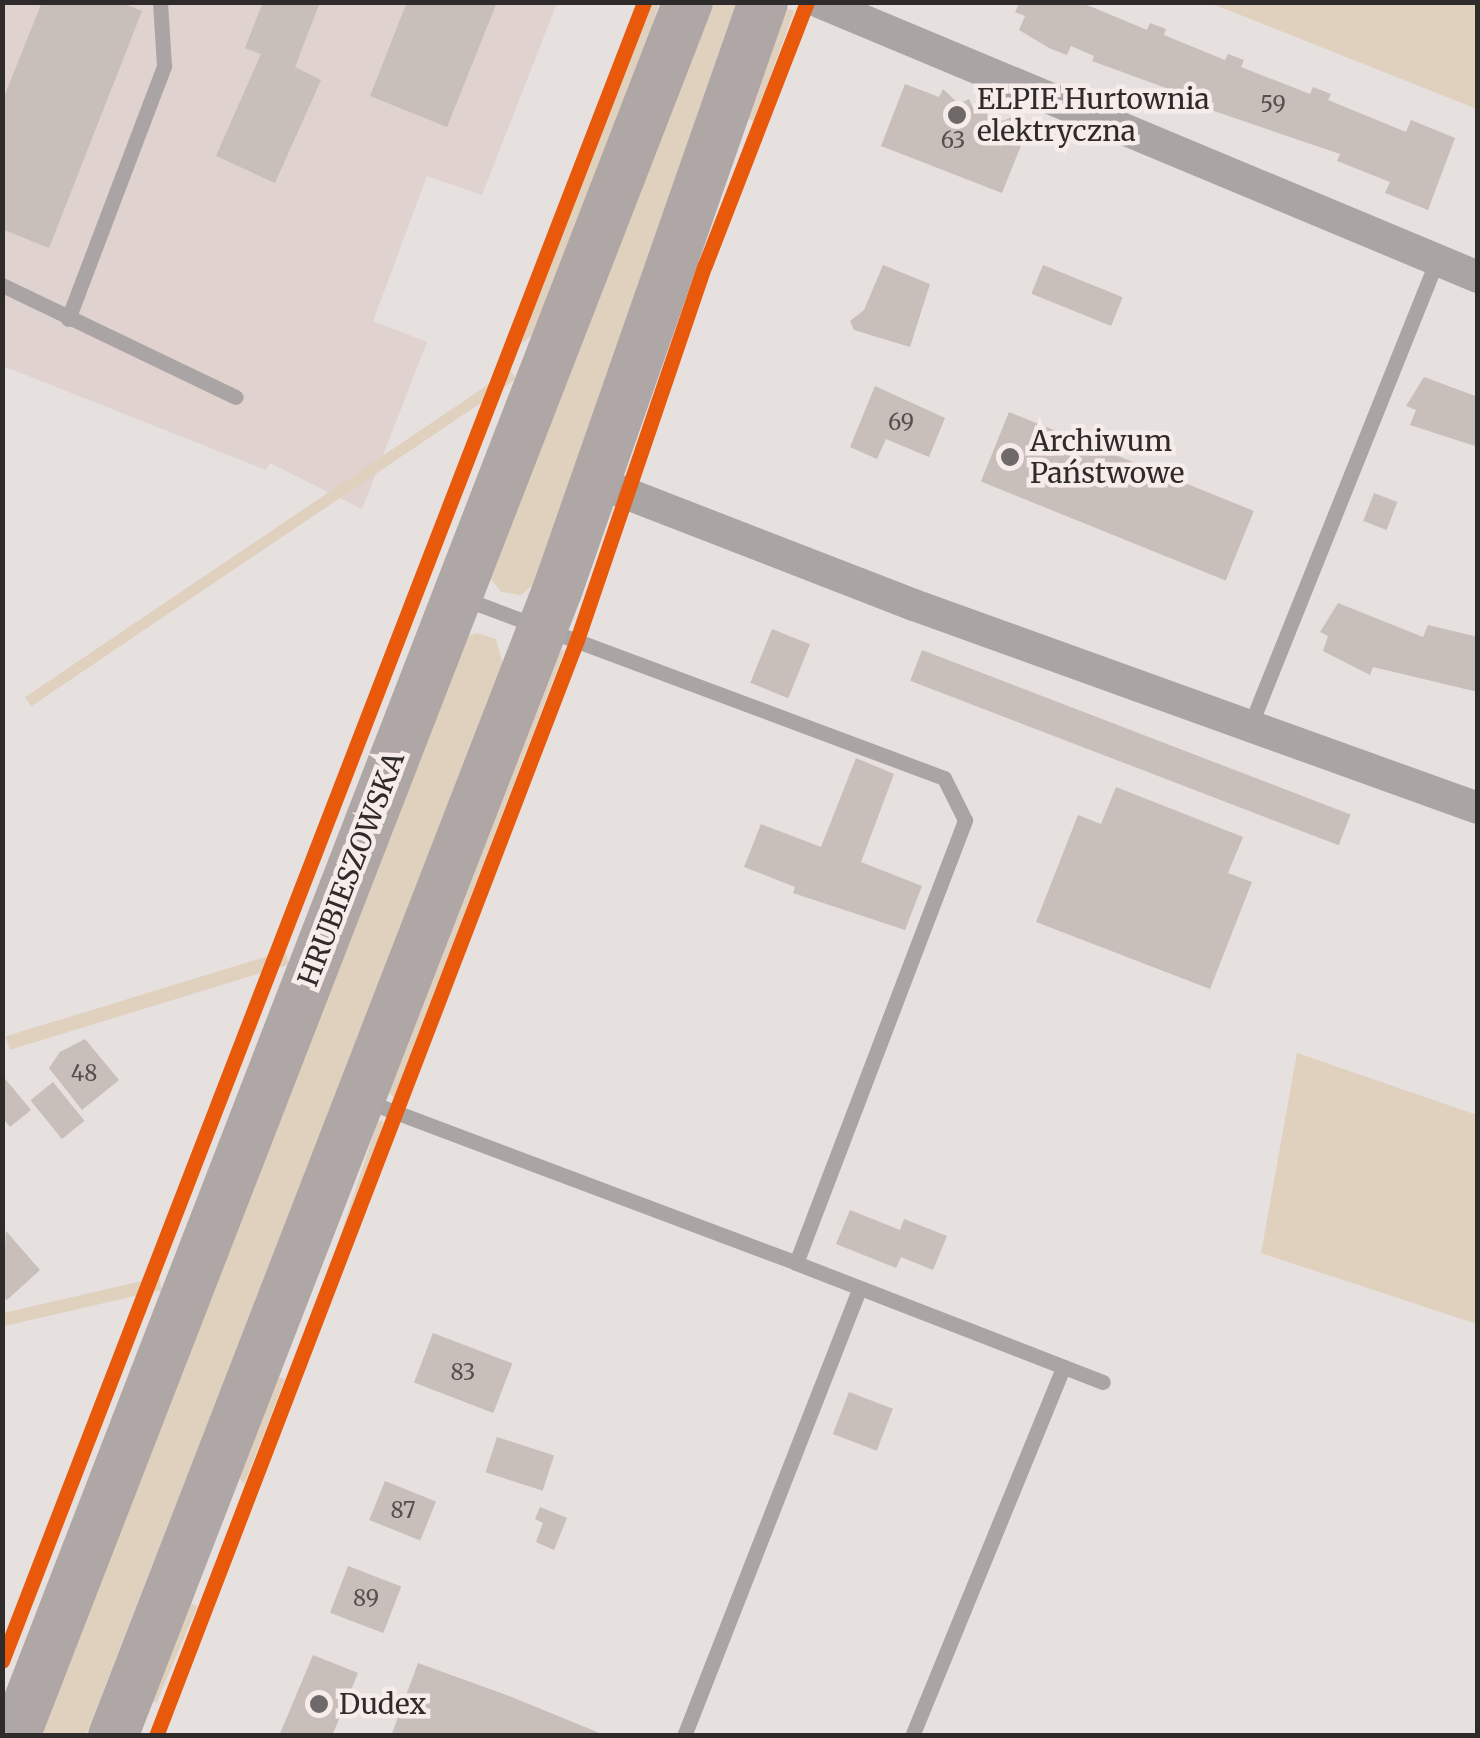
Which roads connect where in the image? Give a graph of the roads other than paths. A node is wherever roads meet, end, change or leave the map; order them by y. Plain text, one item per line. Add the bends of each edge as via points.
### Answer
1 (160, 2) edge
2 (688, 2) edge
3 (763, 2) edge
4 (819, 2) edge
5 (1437, 260) junction
6 (1478, 276) edge
7 (2, 285) edge
8 (68, 320) junction
9 (236, 397) dead end
10 (594, 481) junction
11 (457, 596) junction
12 (543, 628) junction
13 (1250, 726) junction
14 (1478, 808) edge
15 (360, 1099) junction
16 (796, 1263) junction
17 (860, 1288) junction
18 (1063, 1367) junction
19 (1103, 1382) dead end
20 (15, 1736) edge
21 (114, 1736) edge
22 (684, 1736) edge
23 (912, 1736) edge

1 - 8 lane via 164,66
2 - 11 main road, HRUBIESZOWSKA
3 - 10 main road
4 - 5 street
5 - 6 street
5 - 13 lane
7 - 8 lane
8 - 9 lane
10 - 12 main road
10 - 13 street
11 - 12 lane
11 - 20 main road, HRUBIESZOWSKA
12 - 15 main road
12 - 16 lane via 944,778 966,820
13 - 14 street
15 - 16 lane
15 - 21 main road
16 - 17 lane
17 - 18 lane
17 - 22 lane
18 - 19 lane
18 - 23 lane

